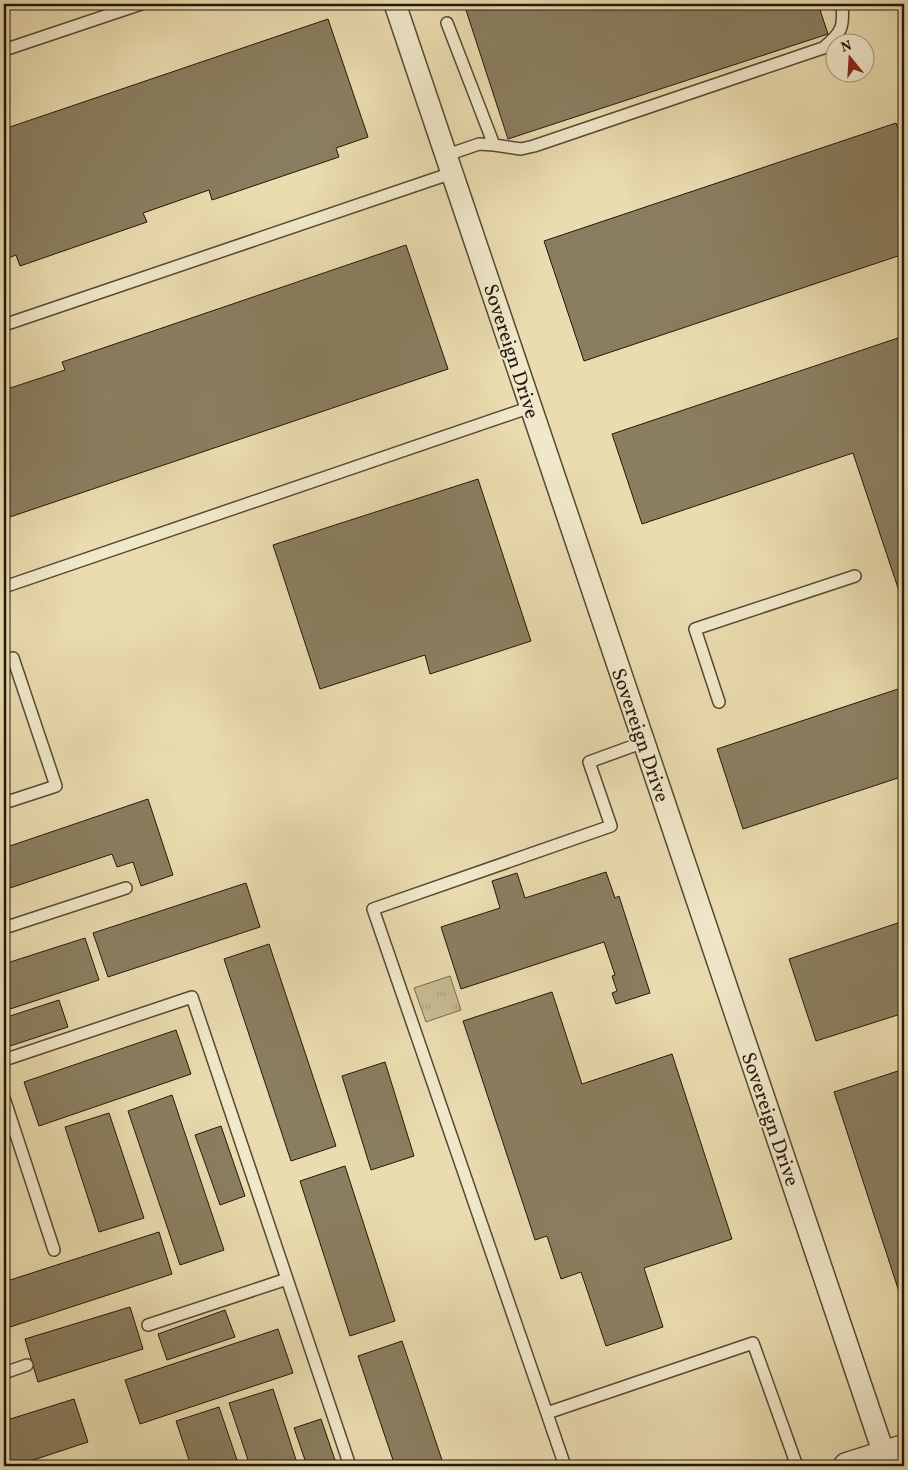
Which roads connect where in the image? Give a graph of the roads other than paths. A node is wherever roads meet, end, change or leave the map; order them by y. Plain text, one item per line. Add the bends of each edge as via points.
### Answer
1 (141, 4) edge
2 (395, 4) edge
3 (842, 4) edge
4 (447, 23) dead end
5 (4, 50) edge
6 (494, 145) junction
7 (449, 164) junction
8 (4, 325) edge
9 (531, 407) junction
10 (855, 576) dead end
11 (4, 587) edge
12 (4, 661) edge
13 (719, 702) dead end
14 (644, 742) junction
15 (4, 803) edge
16 (126, 888) dead end
17 (4, 928) edge
18 (4, 1060) edge
19 (4, 1098) edge
20 (54, 1250) dead end
21 (287, 1279) junction
22 (148, 1325) dead end
23 (27, 1365) dead end
24 (4, 1373) edge
25 (547, 1413) junction
26 (892, 1456) edge
27 (350, 1466) edge
28 (565, 1466) edge
29 (797, 1466) edge
30 (847, 1466) edge

1 - 5 lane
2 - 7 street, Sovereign Drive
3 - 6 lane via 843,22 835,38 823,48 534,146 521,149
4 - 6 lane
6 - 7 lane via 480,144
7 - 8 lane
7 - 9 street, Sovereign Drive
9 - 11 lane
9 - 14 street, Sovereign Drive
10 - 13 lane via 695,629
12 - 15 lane via 14,658 56,786
14 - 25 lane via 588,762 610,826 373,908
14 - 26 street, Sovereign Drive
16 - 17 lane
18 - 21 lane via 192,997
19 - 20 lane
21 - 22 lane
21 - 27 lane
23 - 24 lane
25 - 28 lane
25 - 29 lane via 753,1343
26 - 30 street

